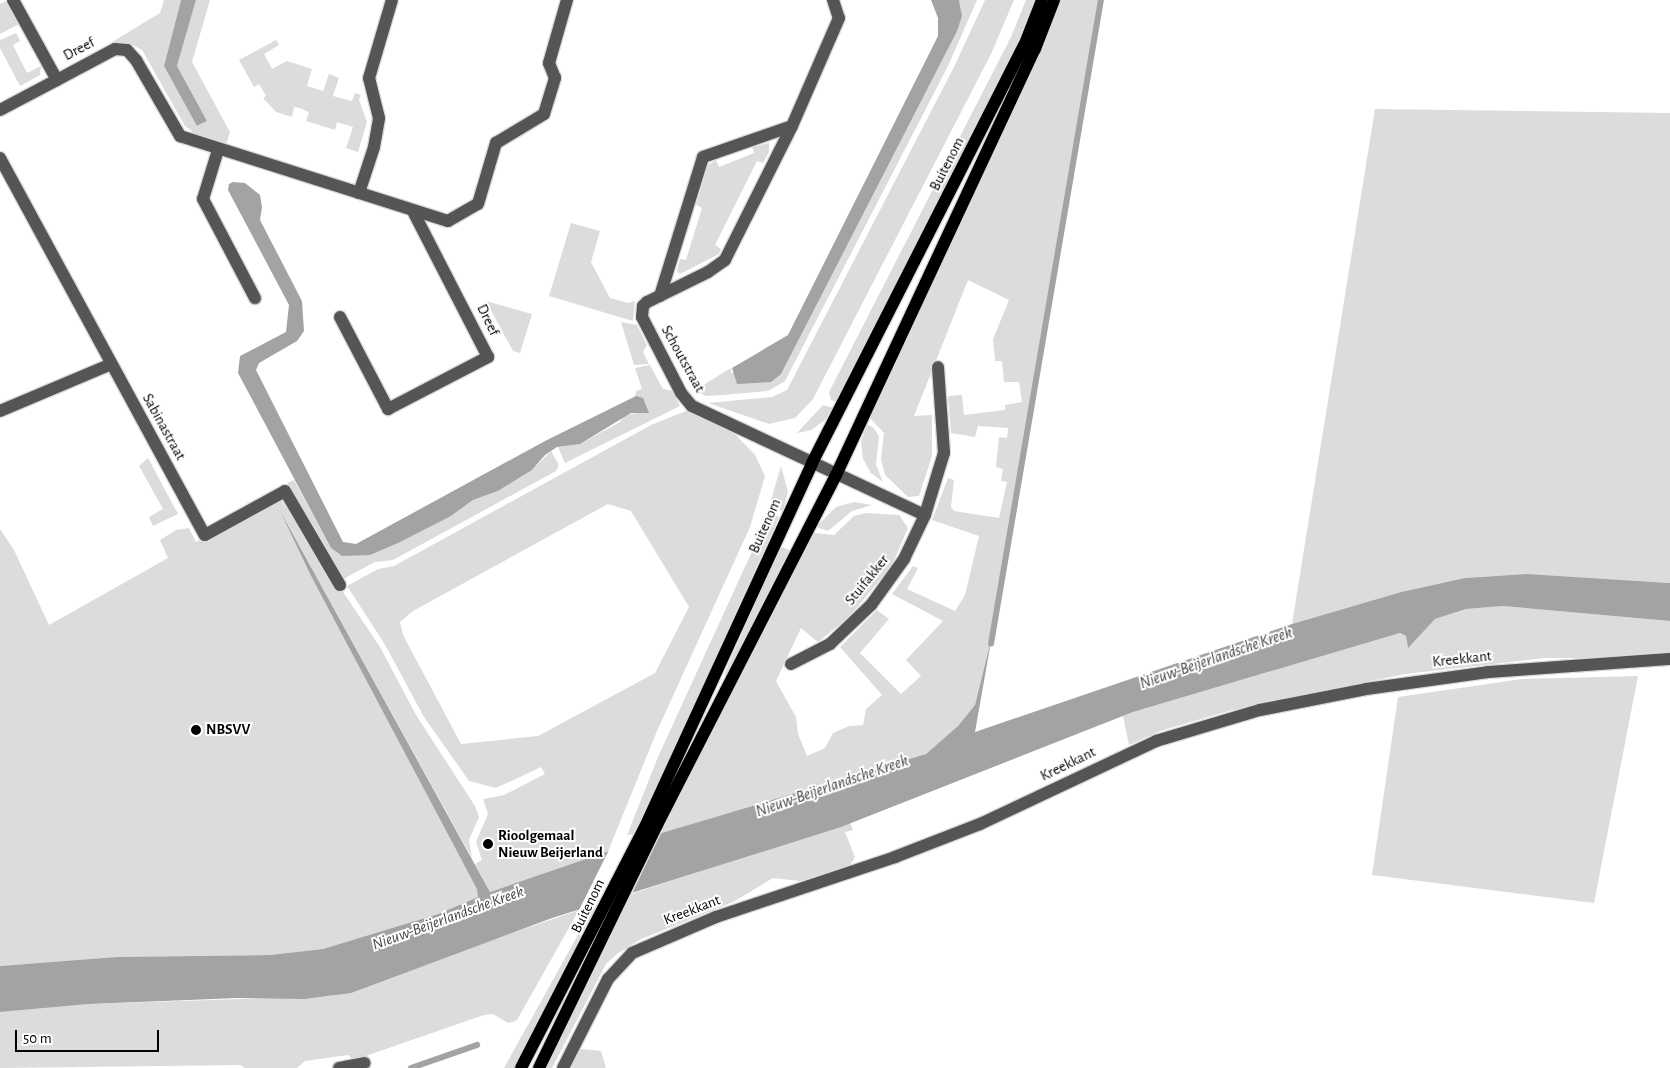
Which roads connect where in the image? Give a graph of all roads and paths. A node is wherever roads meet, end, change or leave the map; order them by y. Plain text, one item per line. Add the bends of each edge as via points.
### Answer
1 (13, 0) edge
2 (392, 0) edge
3 (566, 0) edge
4 (833, 0) edge
5 (1042, 0) edge
6 (1054, 0) edge
7 (57, 80) junction
8 (0, 110) edge
9 (792, 126) junction
10 (218, 150) junction
11 (0, 158) edge
12 (358, 194) junction
13 (413, 211) junction
14 (660, 296) junction
15 (255, 298) dead end
16 (340, 317) dead end
17 (111, 364) junction
18 (938, 367) dead end
19 (0, 411) edge
20 (812, 463) junction
21 (836, 475) junction
22 (925, 515) junction
23 (340, 585) dead end
24 (1670, 659) edge
25 (791, 664) dead end
26 (597, 936) junction
27 (365, 1063) dead end
28 (339, 1068) edge
29 (521, 1068) edge
30 (538, 1068) edge
31 (563, 1068) edge

1 - 7 street, Dreef
2 - 12 street via 370,78 379,118 374,147
3 - 13 street via 549,62 555,78 544,114 496,143 478,204 448,221
4 - 9 street, Schoutstraat via 839,18
5 - 20 main road, Buitenom via 1024,46
6 - 21 main road, Buitenom
7 - 8 street
7 - 10 street, Dreef via 115,48 127,50 180,136
9 - 14 street, Schoutstraat via 725,260
9 - 14 street via 703,157
10 - 12 street, Dreef
10 - 15 street via 203,199
11 - 17 street, Sabinastraat
12 - 13 street, Dreef
13 - 16 street, Dreef via 488,357 388,409
14 - 20 street, Schoutstraat via 643,306 642,317 681,393 692,406
17 - 19 street
17 - 23 street, Sabinastraat via 205,535 284,491
18 - 22 street, Stuifakker via 944,453
20 - 21 street
20 - 26 main road, Buitenom
21 - 22 street
21 - 26 main road, Buitenom via 657,826
22 - 25 street, Stuifakker via 904,560 872,605 830,644
24 - 31 street, Kreekkant via 1488,672 1366,689 1260,710 1156,742 954,834 716,917 632,953 608,979
26 - 29 main road, Buitenom
26 - 30 main road, Buitenom
27 - 28 street

